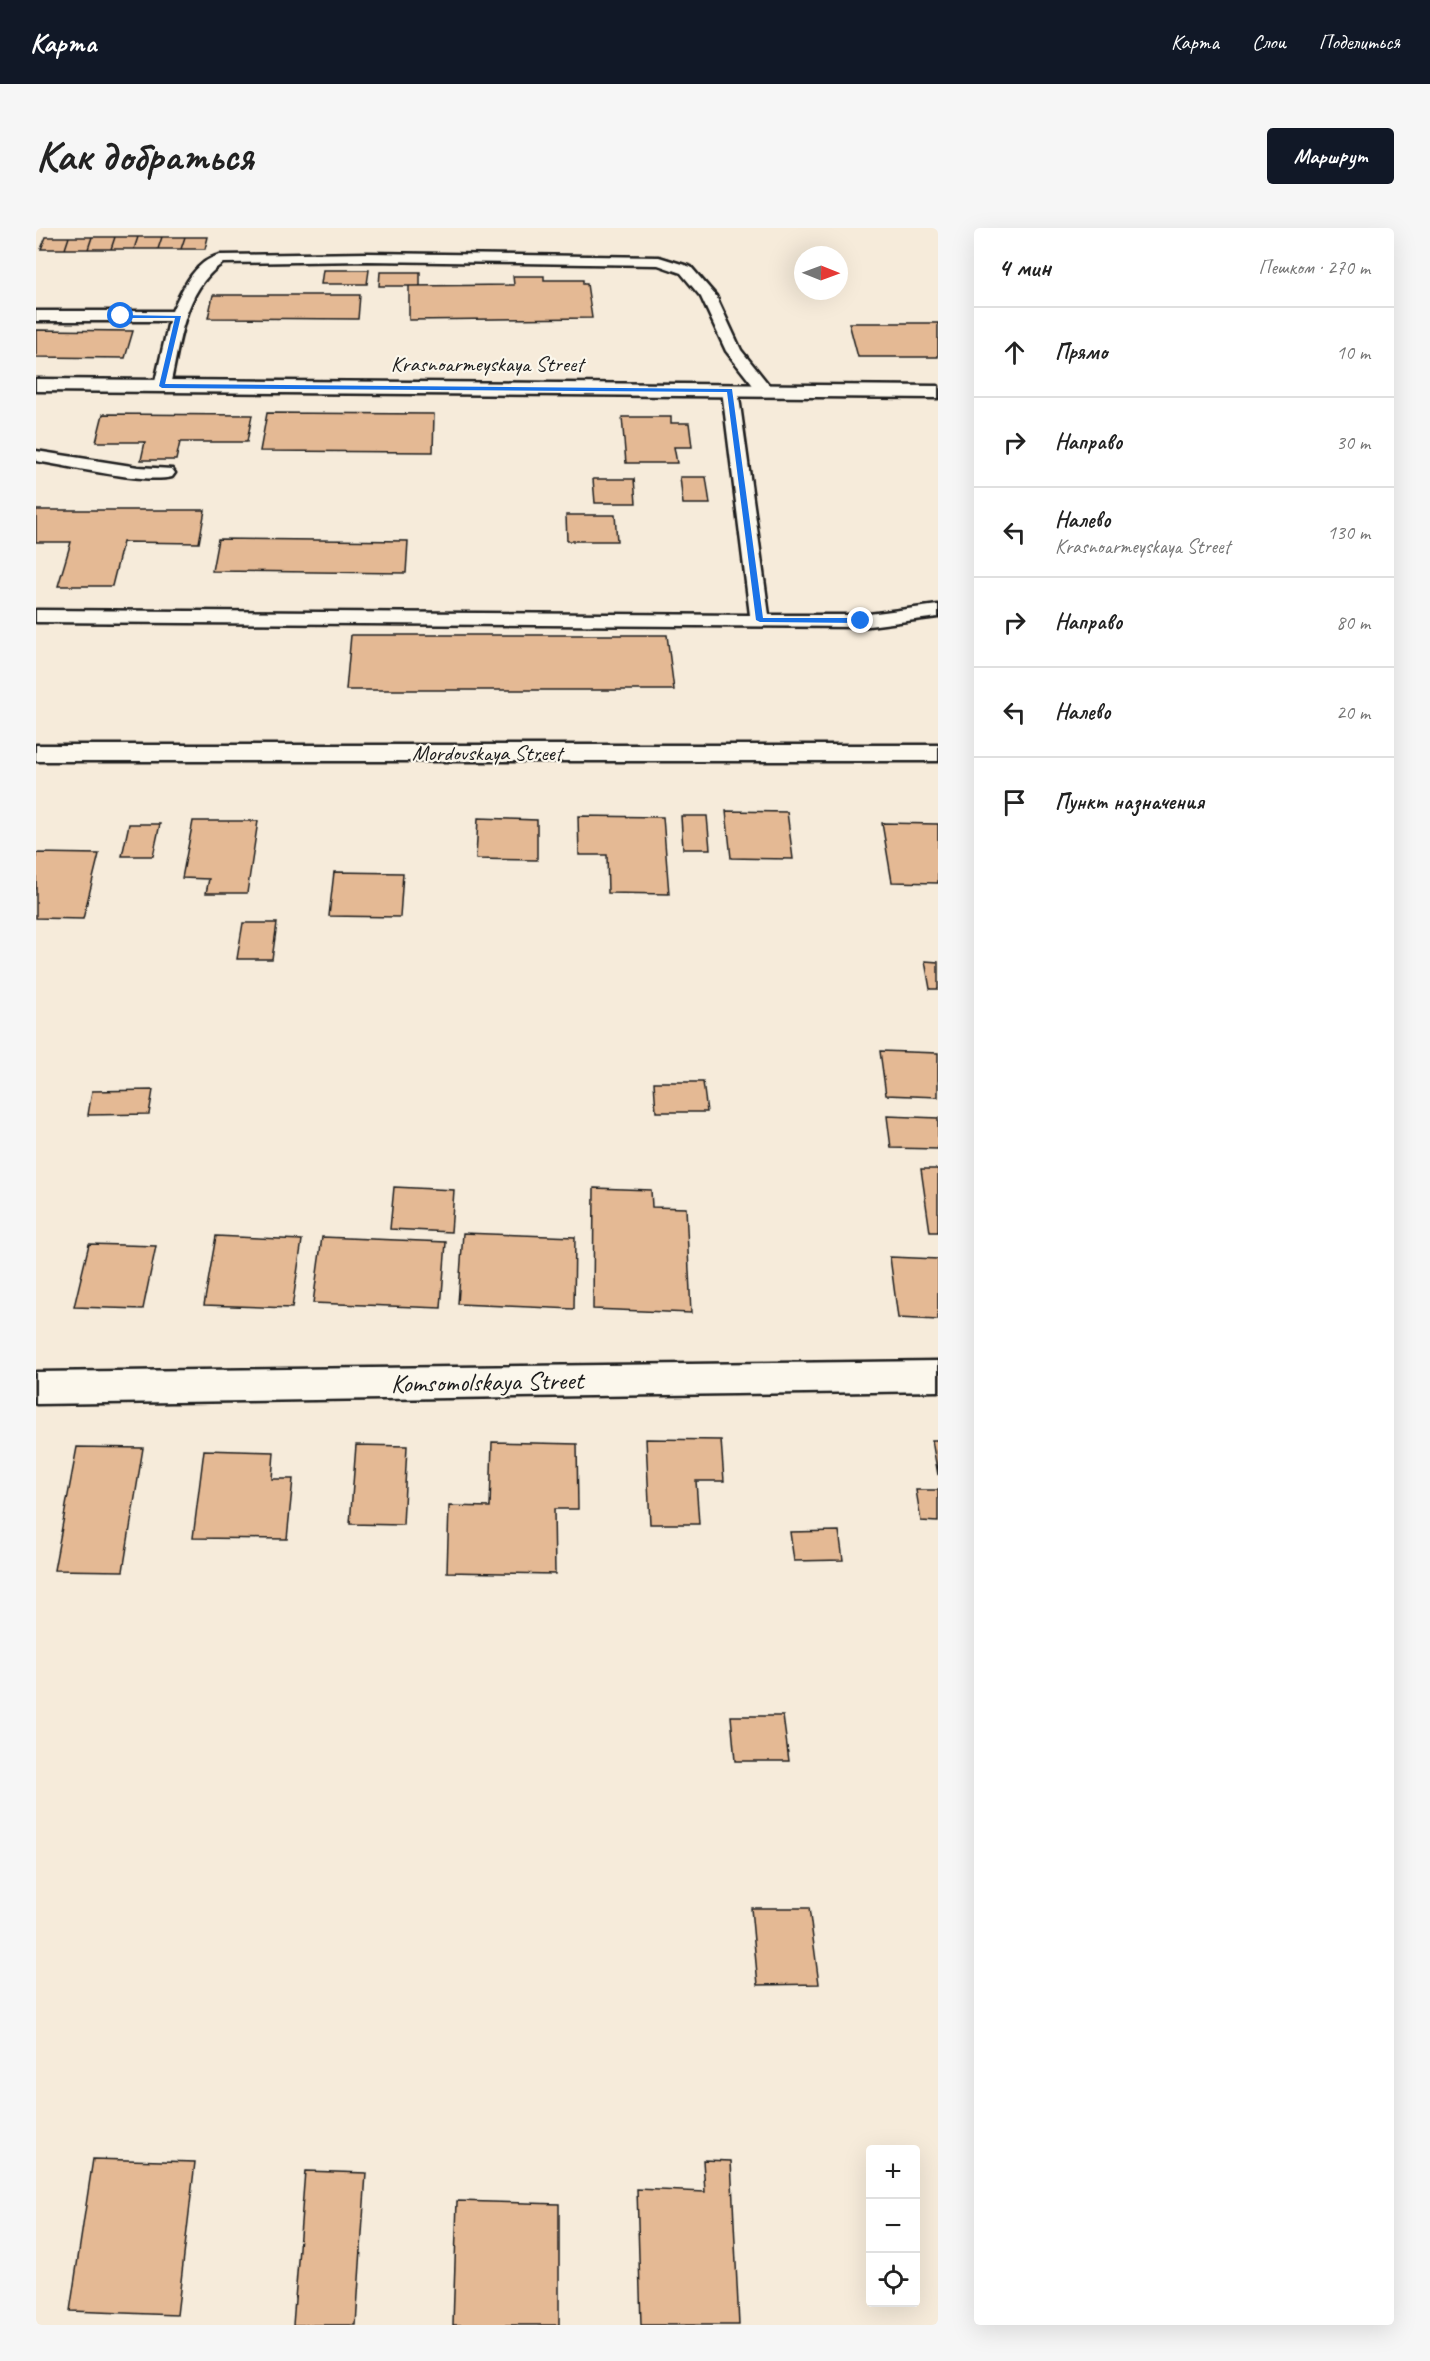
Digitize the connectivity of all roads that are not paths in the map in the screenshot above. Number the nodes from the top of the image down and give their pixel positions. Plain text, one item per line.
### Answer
1 (36, 316) edge
2 (178, 316) junction
3 (36, 385) edge
4 (162, 386) junction
5 (730, 390) junction
6 (765, 390) junction
7 (938, 392) edge
8 (36, 456) edge
9 (166, 473) dead end
10 (938, 611) edge
11 (36, 616) edge
12 (760, 620) junction
13 (36, 753) edge
14 (938, 753) edge
15 (938, 1376) edge
16 (36, 1388) edge

1 - 2 lane
2 - 4 lane
2 - 6 lane
3 - 4 street, Krasnoarmeyskaya Street
4 - 5 street, Krasnoarmeyskaya Street
5 - 6 street, Krasnoarmeyskaya Street
5 - 12 lane
6 - 7 street, Krasnoarmeyskaya Street
8 - 9 lane
10 - 12 lane
11 - 12 lane
13 - 14 street, Mordovskaya Street
15 - 16 street, Komsomolskaya Street

